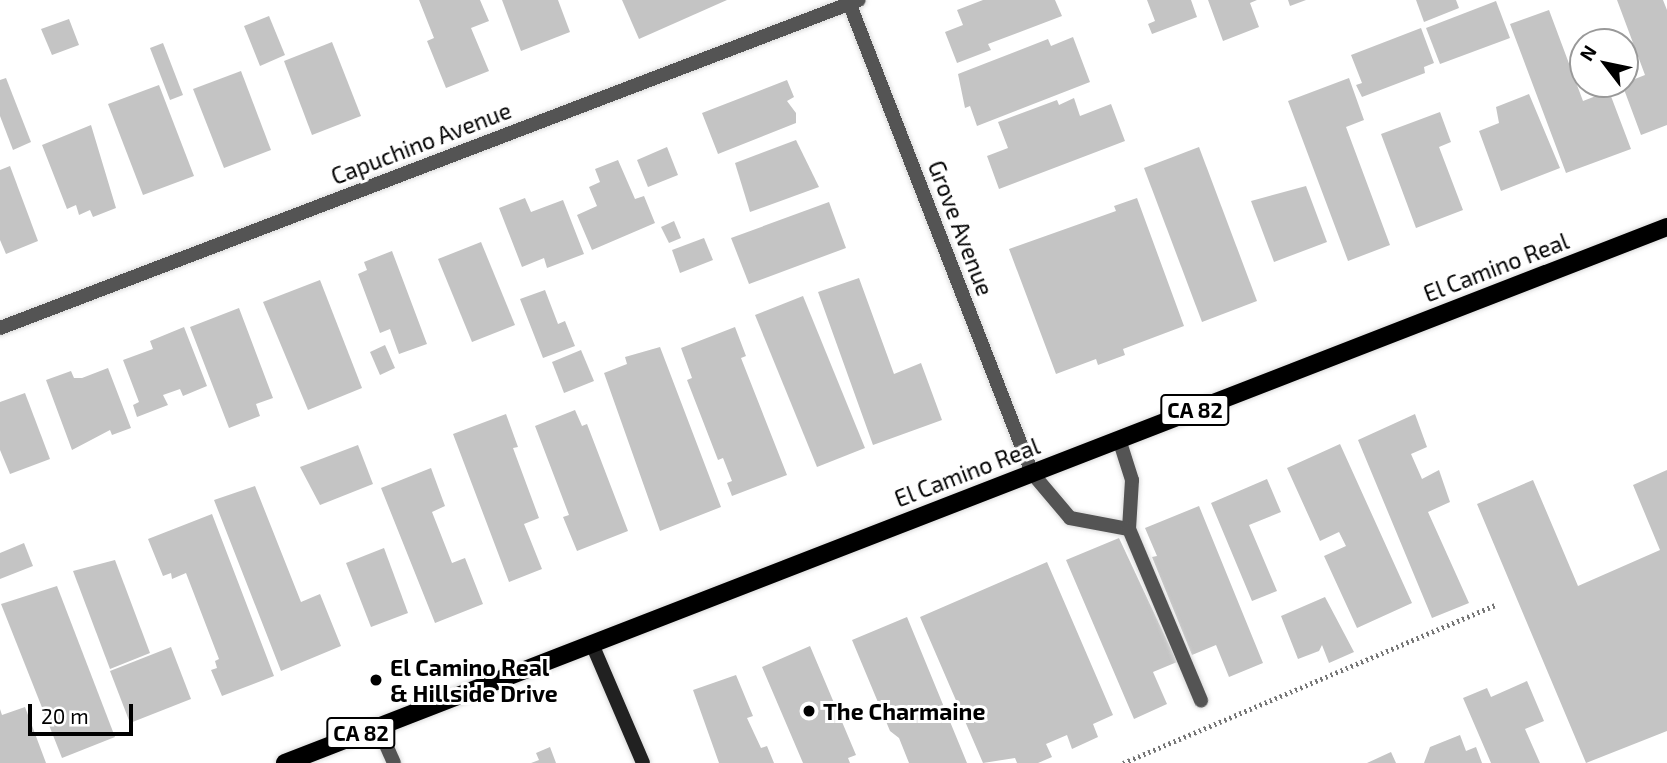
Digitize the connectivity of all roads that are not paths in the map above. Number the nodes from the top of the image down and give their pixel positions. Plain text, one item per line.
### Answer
1 (852, 1) edge
2 (1667, 227) edge
3 (0, 328) edge
4 (1119, 439) junction
5 (1032, 473) junction
6 (1129, 529) junction
7 (592, 644) junction
8 (1201, 700) dead end
9 (378, 726) junction
10 (285, 763) edge
11 (394, 763) edge
12 (642, 763) edge

1 - 3 street, Capuchino Avenue
1 - 5 street, Grove Avenue
2 - 4 main road, El Camino Real / CA 82
4 - 5 main road, El Camino Real / CA 82
4 - 6 street
5 - 6 street, Grove Avenue
5 - 7 main road, El Camino Real / CA 82
6 - 8 street
7 - 9 main road, El Camino Real / CA 82
7 - 12 main road
9 - 10 main road, El Camino Real / CA 82
9 - 11 street

